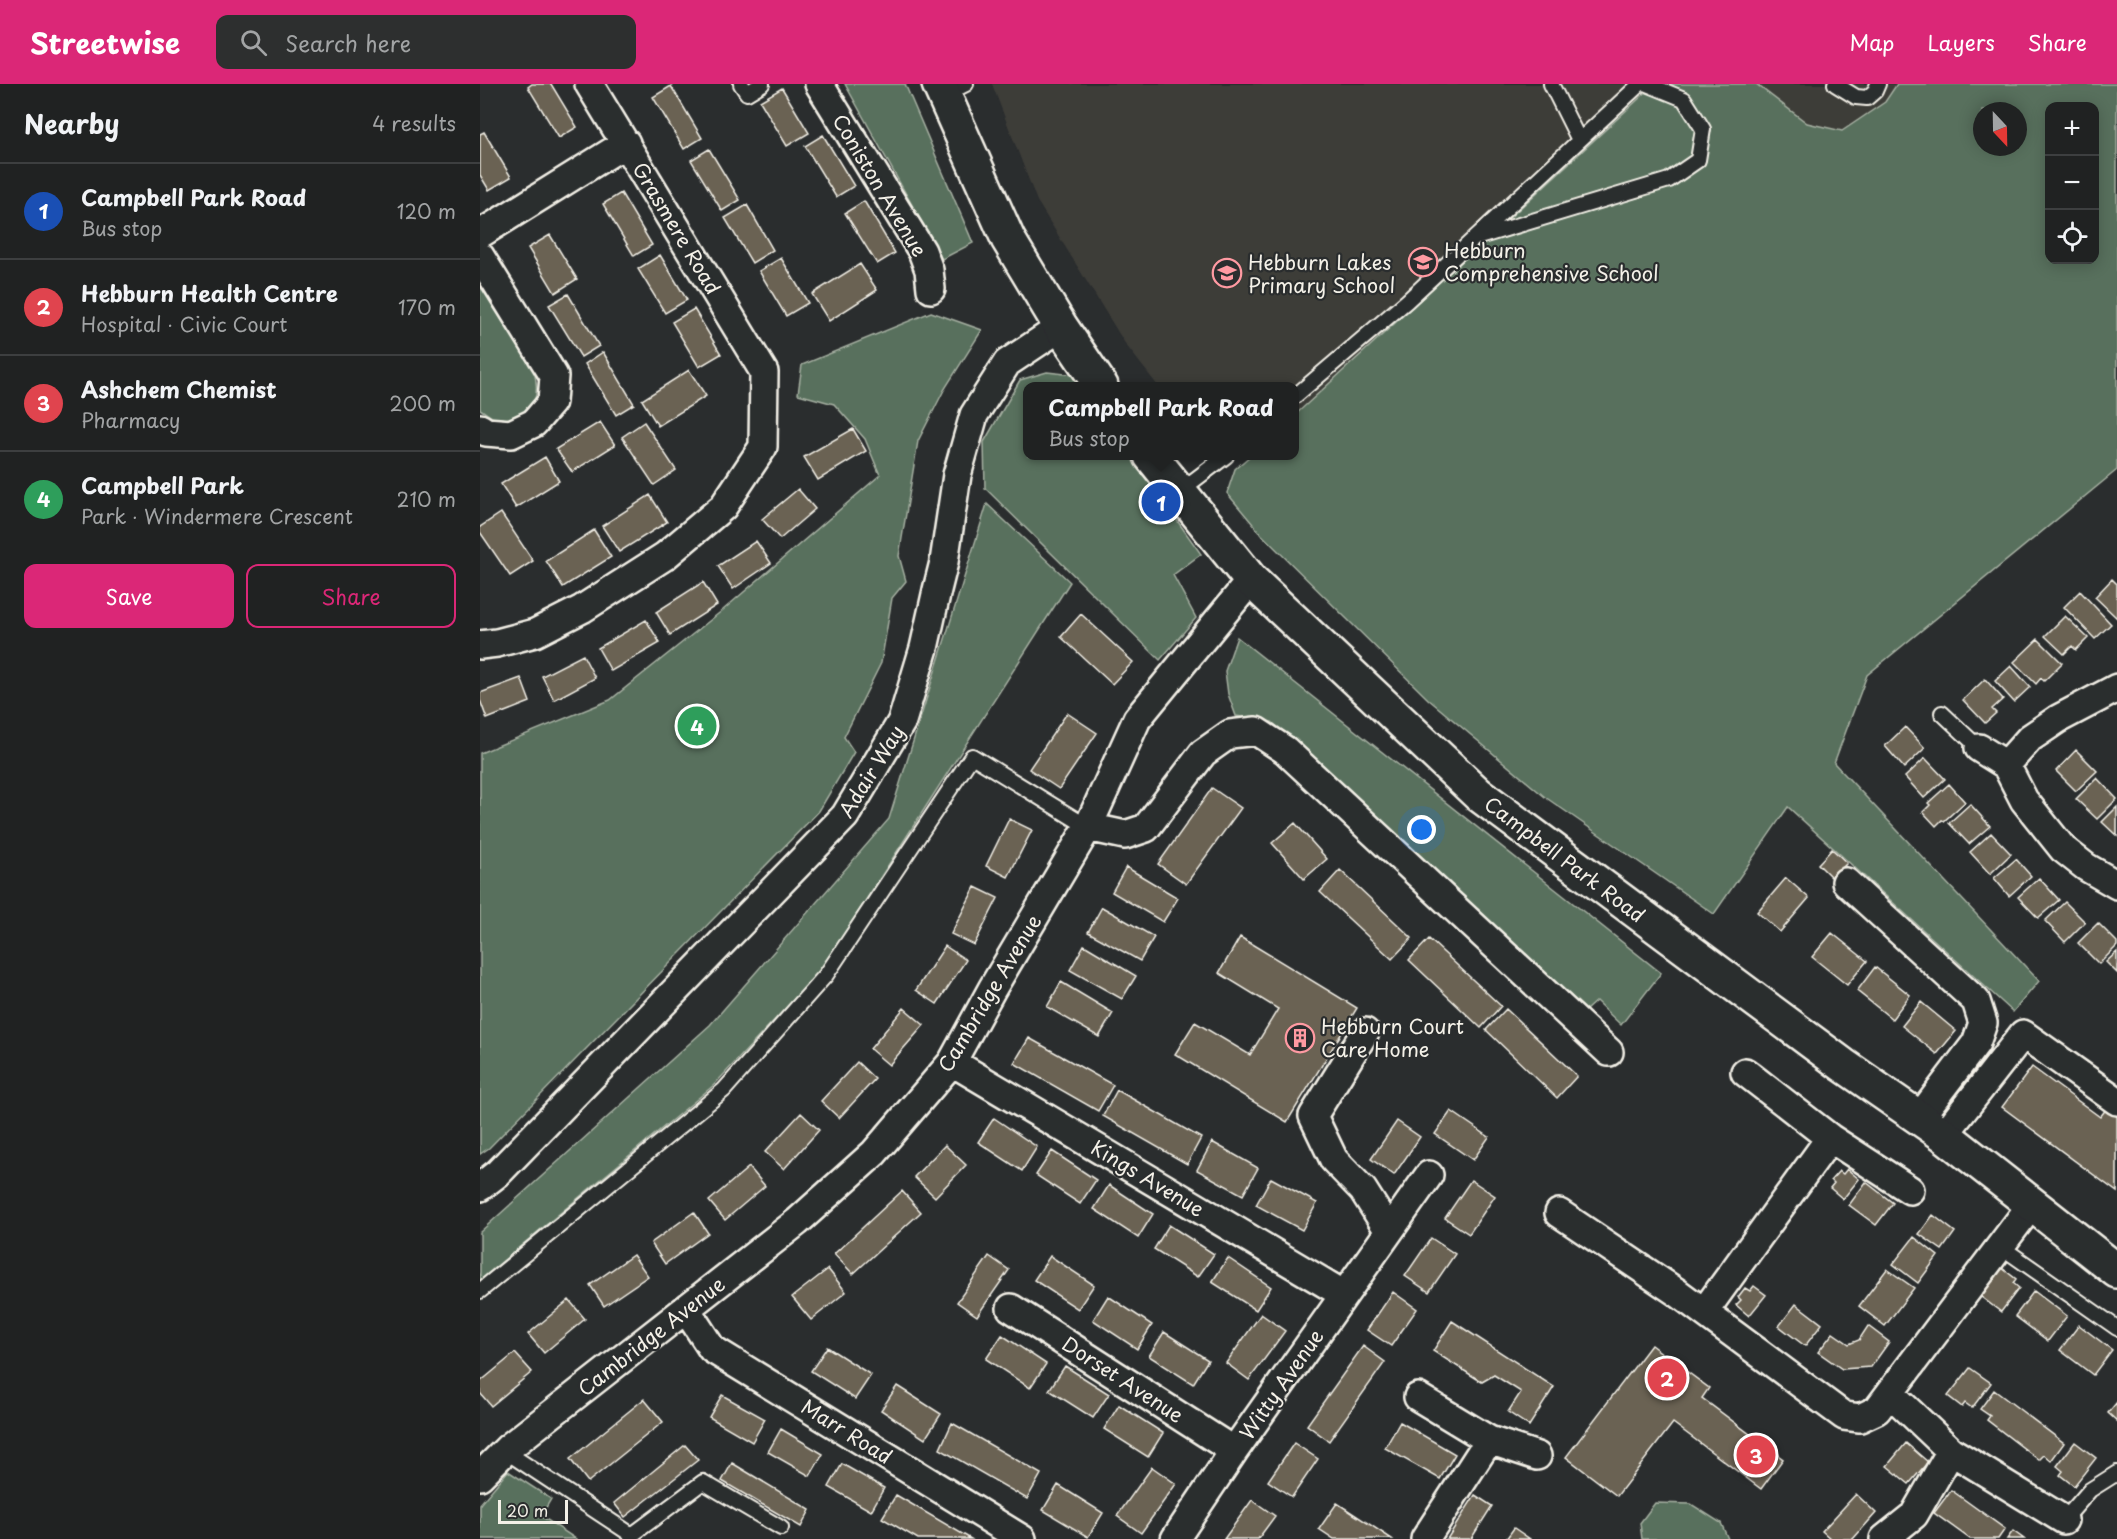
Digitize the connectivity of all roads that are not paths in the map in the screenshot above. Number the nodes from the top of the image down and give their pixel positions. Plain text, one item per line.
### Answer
1 (589, 84) edge
2 (741, 84) edge
3 (762, 84) edge
4 (819, 84) edge
5 (1551, 84) edge
6 (1640, 84) edge
7 (1647, 84) edge
8 (1835, 84) edge
9 (1878, 84) edge
10 (950, 88) edge
11 (1579, 140) junction
12 (626, 143) junction
13 (480, 234) edge
14 (1474, 238) junction
15 (480, 256) edge
16 (931, 289) dead end
17 (1061, 327) junction
18 (1098, 382) edge
19 (1299, 393) edge
20 (480, 428) edge
21 (1154, 460) edge
22 (1221, 460) edge
23 (1180, 491) junction
24 (1251, 580) junction
25 (480, 645) edge
26 (2117, 688) edge
27 (1942, 713) dead end
28 (1979, 748) joint
29 (2006, 765) junction
30 (1088, 827) junction
31 (1846, 882) dead end
32 (2117, 885) edge
33 (1365, 1032) dead end
34 (1609, 1052) dead end
35 (952, 1062) junction
36 (1745, 1072) dead end
37 (2117, 1101) edge
38 (1932, 1127) junction
39 (1830, 1138) junction
40 (1429, 1175) dead end
41 (480, 1186) edge
42 (1910, 1190) dead end
43 (2032, 1204) junction
44 (1559, 1214) dead end
45 (1389, 1231) junction
46 (2000, 1246) junction
47 (2117, 1261) edge
48 (2117, 1271) edge
49 (480, 1291) edge
50 (1344, 1294) junction
51 (1011, 1308) dead end
52 (686, 1309) junction
53 (1704, 1312) junction
54 (2117, 1328) edge
55 (1890, 1393) junction
56 (1418, 1397) dead end
57 (1489, 1440) junction
58 (505, 1451) junction
59 (1234, 1451) junction
60 (1951, 1451) junction
61 (1537, 1456) dead end
62 (2117, 1473) edge
63 (480, 1476) edge
64 (2064, 1520) joint
65 (781, 1527) dead end
66 (1022, 1539) edge
67 (1175, 1539) edge
68 (1425, 1539) edge
69 (1884, 1539) edge

1 - 12 street, Grasmere Road
2 - 3 lane
4 - 16 street, Coniston Avenue
5 - 11 lane
6 - 11 lane
7 - 14 lane
8 - 9 lane
10 - 17 street
11 - 14 lane
12 - 13 street
12 - 25 street, Grasmere Road
14 - 19 lane
15 - 20 street
17 - 18 street
17 - 41 street, Adair Way
21 - 23 street, Campbell Park Road
22 - 23 lane
23 - 24 street, Campbell Park Road
24 - 30 street, Cambridge Avenue
24 - 38 street, Campbell Park Road
26 - 29 street
27 - 28 lane
28 - 29 street
29 - 32 street
30 - 34 street
30 - 35 street, Cambridge Avenue
30 - 49 lane
31 - 38 street
33 - 45 street
35 - 50 street, Kings Avenue
35 - 52 street, Cambridge Avenue
36 - 39 street
37 - 38 street
38 - 43 street, Campbell Park Road
39 - 42 street
39 - 53 street
40 - 45 street, Witty Avenue
43 - 46 street
43 - 47 street, Campbell Park Road
43 - 48 street, Campbell Park Road
44 - 53 street
45 - 50 street, Witty Avenue
46 - 54 lane
46 - 55 street
50 - 59 street, Witty Avenue
51 - 59 street, Dorset Avenue
52 - 58 street, Cambridge Avenue
52 - 66 street, Marr Road
53 - 55 street
55 - 60 street
56 - 57 street
57 - 61 street
57 - 68 street
58 - 63 street, Cambridge Avenue
58 - 65 lane
59 - 67 street, Witty Avenue
60 - 64 street
60 - 69 street
62 - 64 lane

